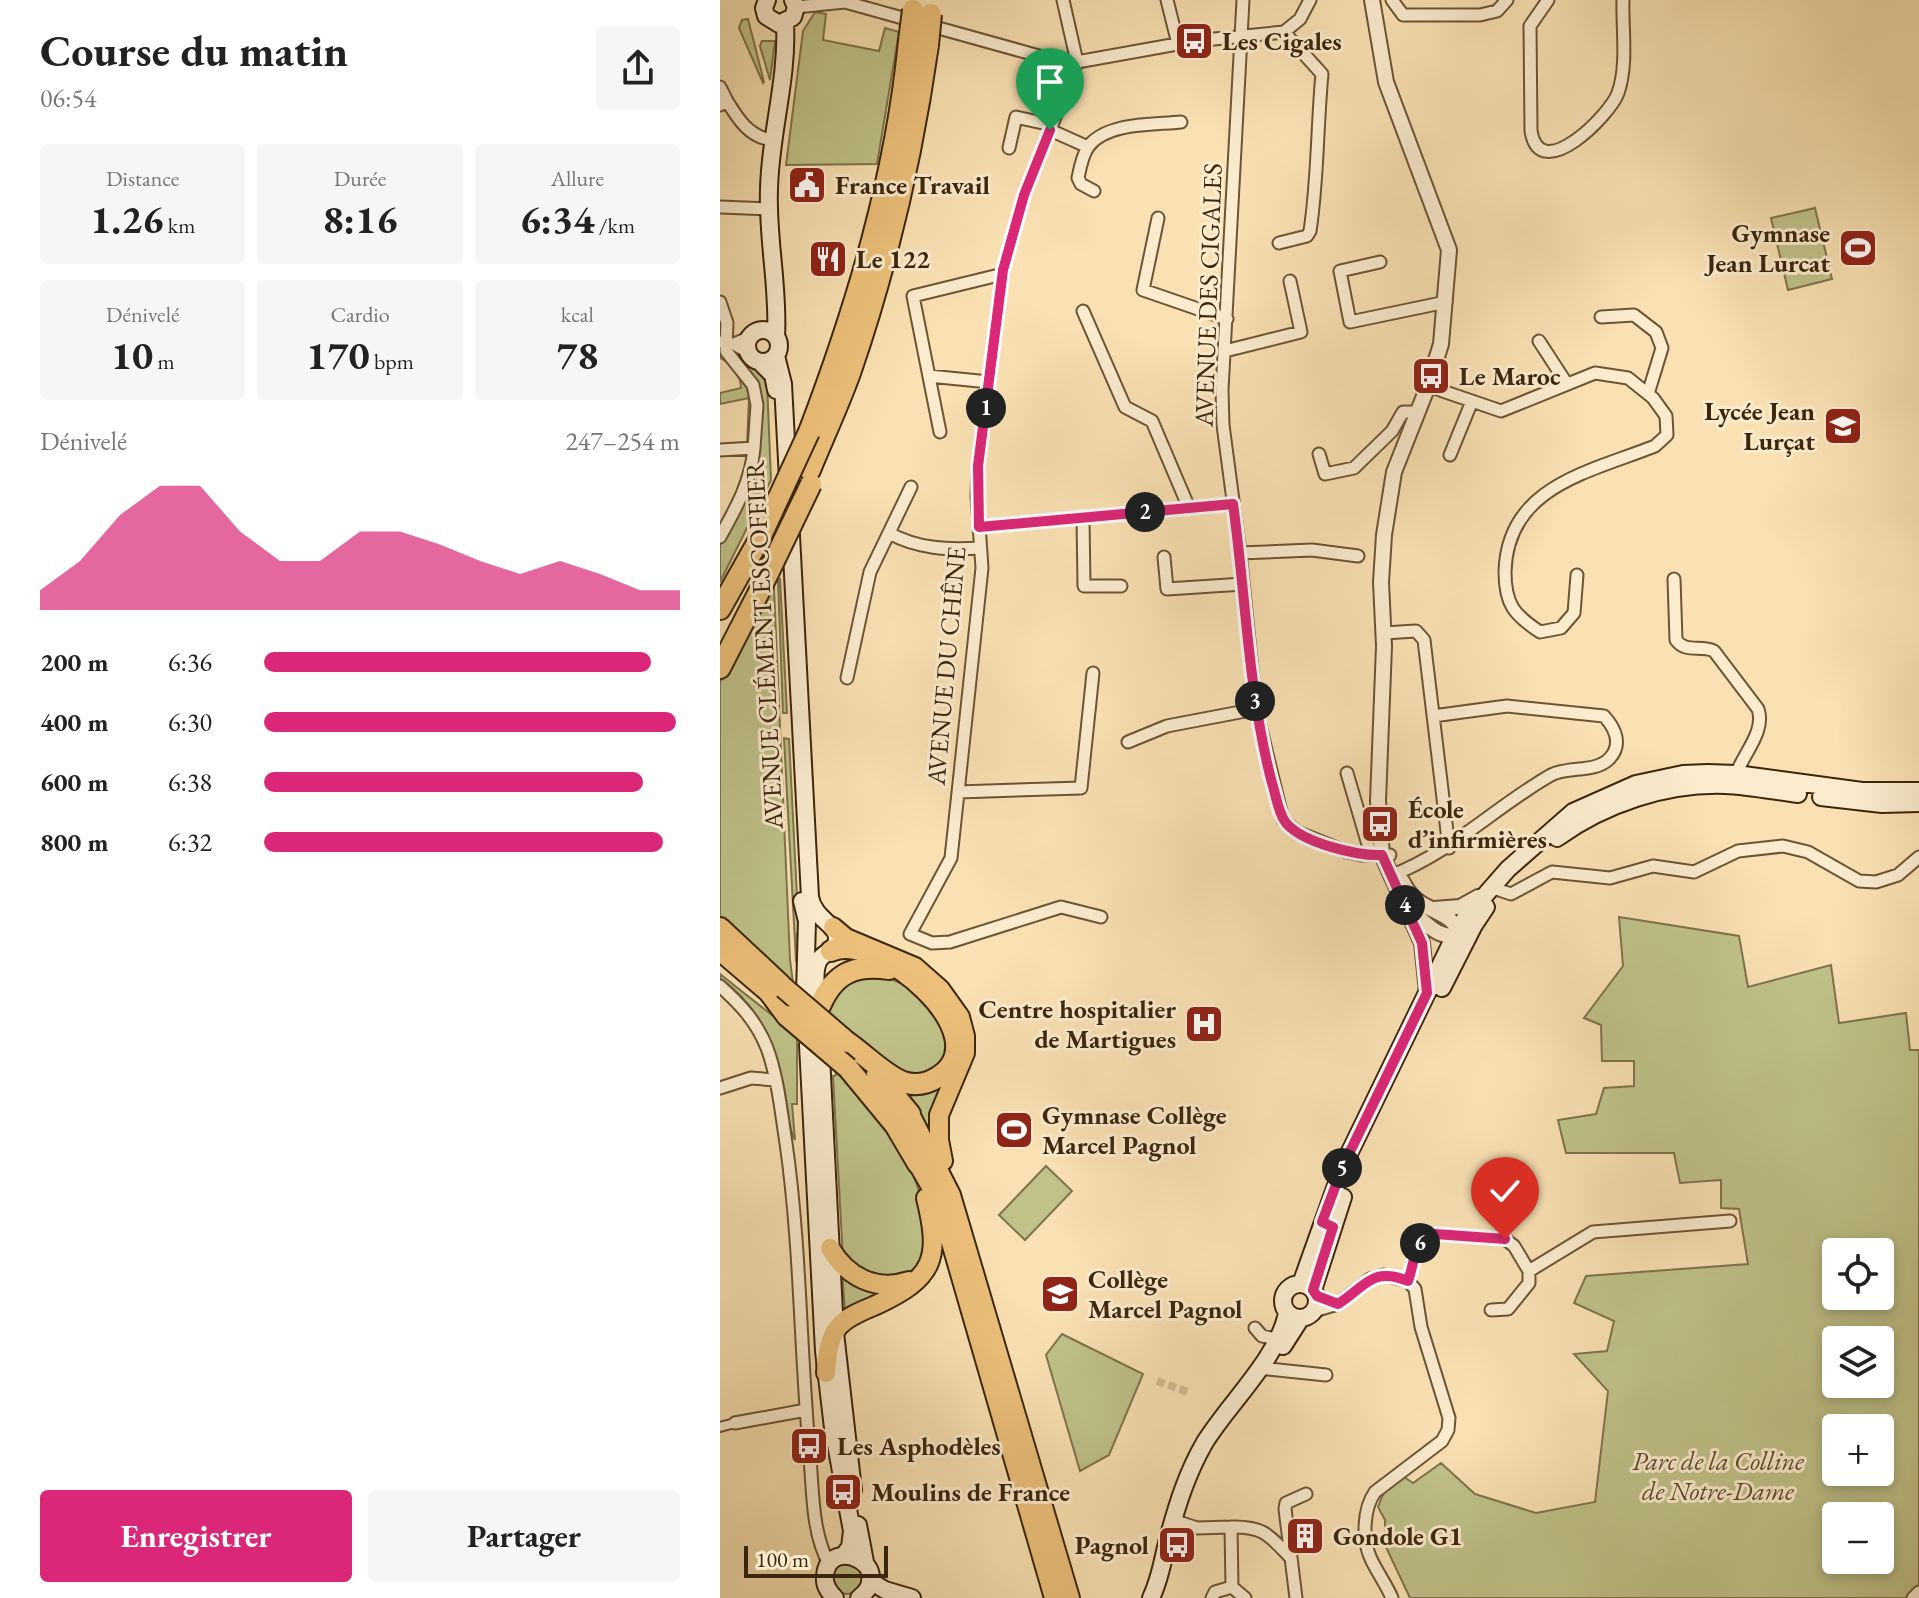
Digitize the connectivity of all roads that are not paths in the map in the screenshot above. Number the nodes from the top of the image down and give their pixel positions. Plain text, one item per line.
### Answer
1 (767, 0) edge
2 (882, 0) edge
3 (1063, 0) edge
4 (1167, 0) edge
5 (1243, 0) edge
6 (1310, 0) edge
7 (1372, 0) edge
8 (1392, 0) edge
9 (1507, 0) edge
10 (1548, 0) edge
11 (1623, 0) edge
12 (845, 1) edge
13 (795, 4) edge
14 (923, 6) edge
15 (885, 15) junction
16 (785, 24) junction
17 (1284, 32) junction
18 (1241, 34) junction
19 (919, 43) junction
20 (1178, 44) junction
21 (1077, 62) junction
22 (720, 87) edge
23 (724, 103) edge
24 (1181, 122) dead end
25 (1051, 128) junction
26 (772, 140) junction
27 (1088, 147) junction
28 (1009, 148) dead end
29 (1094, 191) dead end
30 (720, 207) edge
31 (769, 209) junction
32 (1158, 218) dead end
33 (1279, 243) dead end
34 (1380, 262) dead end
35 (1003, 274) junction
36 (1290, 281) dead end
37 (720, 302) edge
38 (1446, 302) junction
39 (1083, 311) dead end
40 (1601, 317) dead end
41 (1227, 319) junction
42 (1539, 341) dead end
43 (750, 345) edge
44 (1225, 351) junction
45 (929, 376) junction
46 (989, 382) junction
47 (1567, 384) junction
48 (1428, 386) junction
49 (1648, 394) junction
50 (1472, 401) junction
51 (1418, 412) junction
52 (940, 432) dead end
53 (754, 448) junction
54 (720, 450) edge
55 (1319, 454) dead end
56 (1450, 455) dead end
57 (911, 487) dead end
58 (1233, 504) junction
59 (1189, 508) junction
60 (1083, 518) junction
61 (979, 527) junction
62 (889, 533) junction
63 (720, 537) edge
64 (980, 548) junction
65 (1240, 553) junction
66 (1358, 556) dead end
67 (1164, 557) dead end
68 (1577, 575) dead end
69 (762, 576) junction
70 (1674, 579) dead end
71 (1243, 584) junction
72 (1121, 586) dead end
73 (720, 609) edge
74 (1384, 633) junction
75 (720, 641) edge
76 (720, 668) edge
77 (1093, 673) dead end
78 (847, 678) dead end
79 (1256, 709) junction
80 (1433, 716) junction
81 (1128, 742) dead end
82 (1347, 773) dead end
83 (1735, 780) junction
84 (1919, 791) edge
85 (958, 792) junction
86 (1919, 803) edge
87 (1573, 812) junction
88 (1449, 848) junction
89 (1381, 855) junction
90 (1919, 857) edge
91 (1394, 875) junction
92 (1499, 890) junction
93 (1405, 904) junction
94 (1431, 908) junction
95 (1101, 917) dead end
96 (828, 925) junction
97 (720, 928) edge
98 (1461, 934) junction
99 (720, 937) edge
100 (806, 939) junction
101 (720, 950) edge
102 (828, 952) junction
103 (720, 964) edge
104 (905, 973) junction
105 (777, 982) junction
106 (720, 986) edge
107 (1434, 991) junction
108 (814, 1001) junction
109 (787, 1016) junction
110 (847, 1042) junction
111 (775, 1080) junction
112 (720, 1088) edge
113 (910, 1114) joint
114 (918, 1164) junction
115 (951, 1195) junction
116 (1730, 1221) dead end
117 (830, 1248) junction
118 (1529, 1271) junction
119 (919, 1278) junction
120 (1408, 1281) junction
121 (1306, 1302) junction
122 (1491, 1310) dead end
123 (1255, 1328) dead end
124 (835, 1333) junction
125 (1277, 1339) junction
126 (1264, 1368) junction
127 (826, 1373) junction
128 (1326, 1375) dead end
129 (806, 1410) junction
130 (735, 1423) joint
131 (720, 1427) edge
132 (1306, 1494) dead end
133 (1178, 1523) junction
134 (1231, 1527) junction
135 (1290, 1558) junction
136 (836, 1560) junction
137 (865, 1562) junction
138 (870, 1581) junction
139 (1232, 1587) junction
140 (1062, 1590) edge
141 (1919, 1592) edge
142 (835, 1598) edge
143 (865, 1598) edge
144 (912, 1598) edge
145 (1150, 1598) edge
146 (1212, 1598) edge
147 (1245, 1598) edge
148 (1296, 1598) edge
149 (1392, 1598) edge
150 (1913, 1598) edge

1 - 16 main road
2 - 15 street
3 - 21 street
4 - 20 street
5 - 18 street, AVENUE DES CIGALES
6 - 17 street
7 - 38 street
8 - 9 street
10 - 11 street
12 - 13 street
12 - 15 street
13 - 16 main road, AVENUE CLÉMENT ESCOFFIER
14 - 19 highway, bridge
15 - 21 street
16 - 26 main road, AVENUE CLÉMENT ESCOFFIER
17 - 18 street
17 - 33 street
18 - 20 street
18 - 41 street, AVENUE DES CIGALES
19 - 69 highway
19 - 73 highway, bridge
20 - 21 street
21 - 25 street, AVENUE DU CHÊNE
22 - 23 street
23 - 26 street
24 - 27 street
25 - 27 street
25 - 28 street
25 - 35 street, AVENUE DU CHÊNE
26 - 31 main road, AVENUE CLÉMENT ESCOFFIER
27 - 29 street
30 - 31 street
31 - 43 main road, AVENUE CLÉMENT ESCOFFIER
32 - 41 street
34 - 38 street
35 - 45 street
35 - 46 street, AVENUE DU CHÊNE
36 - 44 street
37 - 43 street
38 - 48 street
39 - 59 street
40 - 49 street
41 - 44 street, AVENUE DES CIGALES
42 - 47 street
43 - 53 street
43 - 96 main road, AVENUE CLÉMENT ESCOFFIER
43 - 100 main road, AVENUE CLÉMENT ESCOFFIER
44 - 58 street, AVENUE DES CIGALES
45 - 46 street
45 - 52 street
46 - 61 street, AVENUE DU CHÊNE
47 - 49 street
47 - 50 street
48 - 50 street
48 - 51 street
49 - 68 street
50 - 56 street
51 - 55 street
51 - 74 street
53 - 54 street
53 - 63 street
57 - 62 street
58 - 59 street
58 - 65 street, AVENUE DES CIGALES
59 - 60 street
60 - 61 street
60 - 72 street
61 - 64 street, AVENUE DU CHÊNE
62 - 64 street
62 - 78 street
64 - 85 street, AVENUE DU CHÊNE
65 - 66 street
65 - 71 street, AVENUE DES CIGALES
67 - 71 street
69 - 75 highway
69 - 76 highway
70 - 83 street
71 - 79 street, AVENUE DES CIGALES
74 - 80 street
74 - 89 street
77 - 85 street
79 - 81 street
79 - 89 street, AVENUE DES CIGALES
80 - 88 street
80 - 88 street
82 - 89 street
83 - 84 main road
83 - 86 main road
83 - 87 main road
83 - 92 main road
85 - 95 street, AVENUE DU CHÊNE
87 - 94 street
87 - 98 main road
88 - 91 street
89 - 91 street
90 - 92 street
91 - 93 street
91 - 94 street
92 - 98 main road
93 - 98 street
93 - 107 street
94 - 98 street
96 - 100 main road
96 - 102 main road
96 - 115 main road
97 - 105 highway
98 - 107 main road
99 - 105 highway
100 - 102 main road
100 - 108 main road, AVENUE CLÉMENT ESCOFFIER
101 - 109 highway
102 - 104 highway
102 - 108 main road
103 - 109 highway
104 - 108 highway
104 - 110 highway
105 - 110 highway, bridge
106 - 111 street
107 - 121 main road
109 - 114 highway, bridge
110 - 113 highway
111 - 112 street
111 - 129 street
113 - 115 main road
114 - 119 main road
114 - 140 main road
115 - 140 main road
116 - 118 street
117 - 119 main road
117 - 124 main road
117 - 127 main road
118 - 120 street
118 - 122 street
119 - 124 main road
120 - 121 street
120 - 149 street
121 - 125 main road
121 - 126 main road
123 - 125 street
124 - 127 main road
124 - 137 main road
125 - 126 main road
126 - 128 street
126 - 133 main road
127 - 136 main road
129 - 130 street
129 - 136 street
130 - 131 street
132 - 135 street
133 - 134 street
133 - 145 main road
133 - 145 main road
134 - 135 street
134 - 139 street
135 - 148 street
136 - 137 main road
136 - 142 main road
137 - 138 main road
138 - 143 main road
138 - 144 main road
139 - 146 street
139 - 147 street
141 - 150 street

